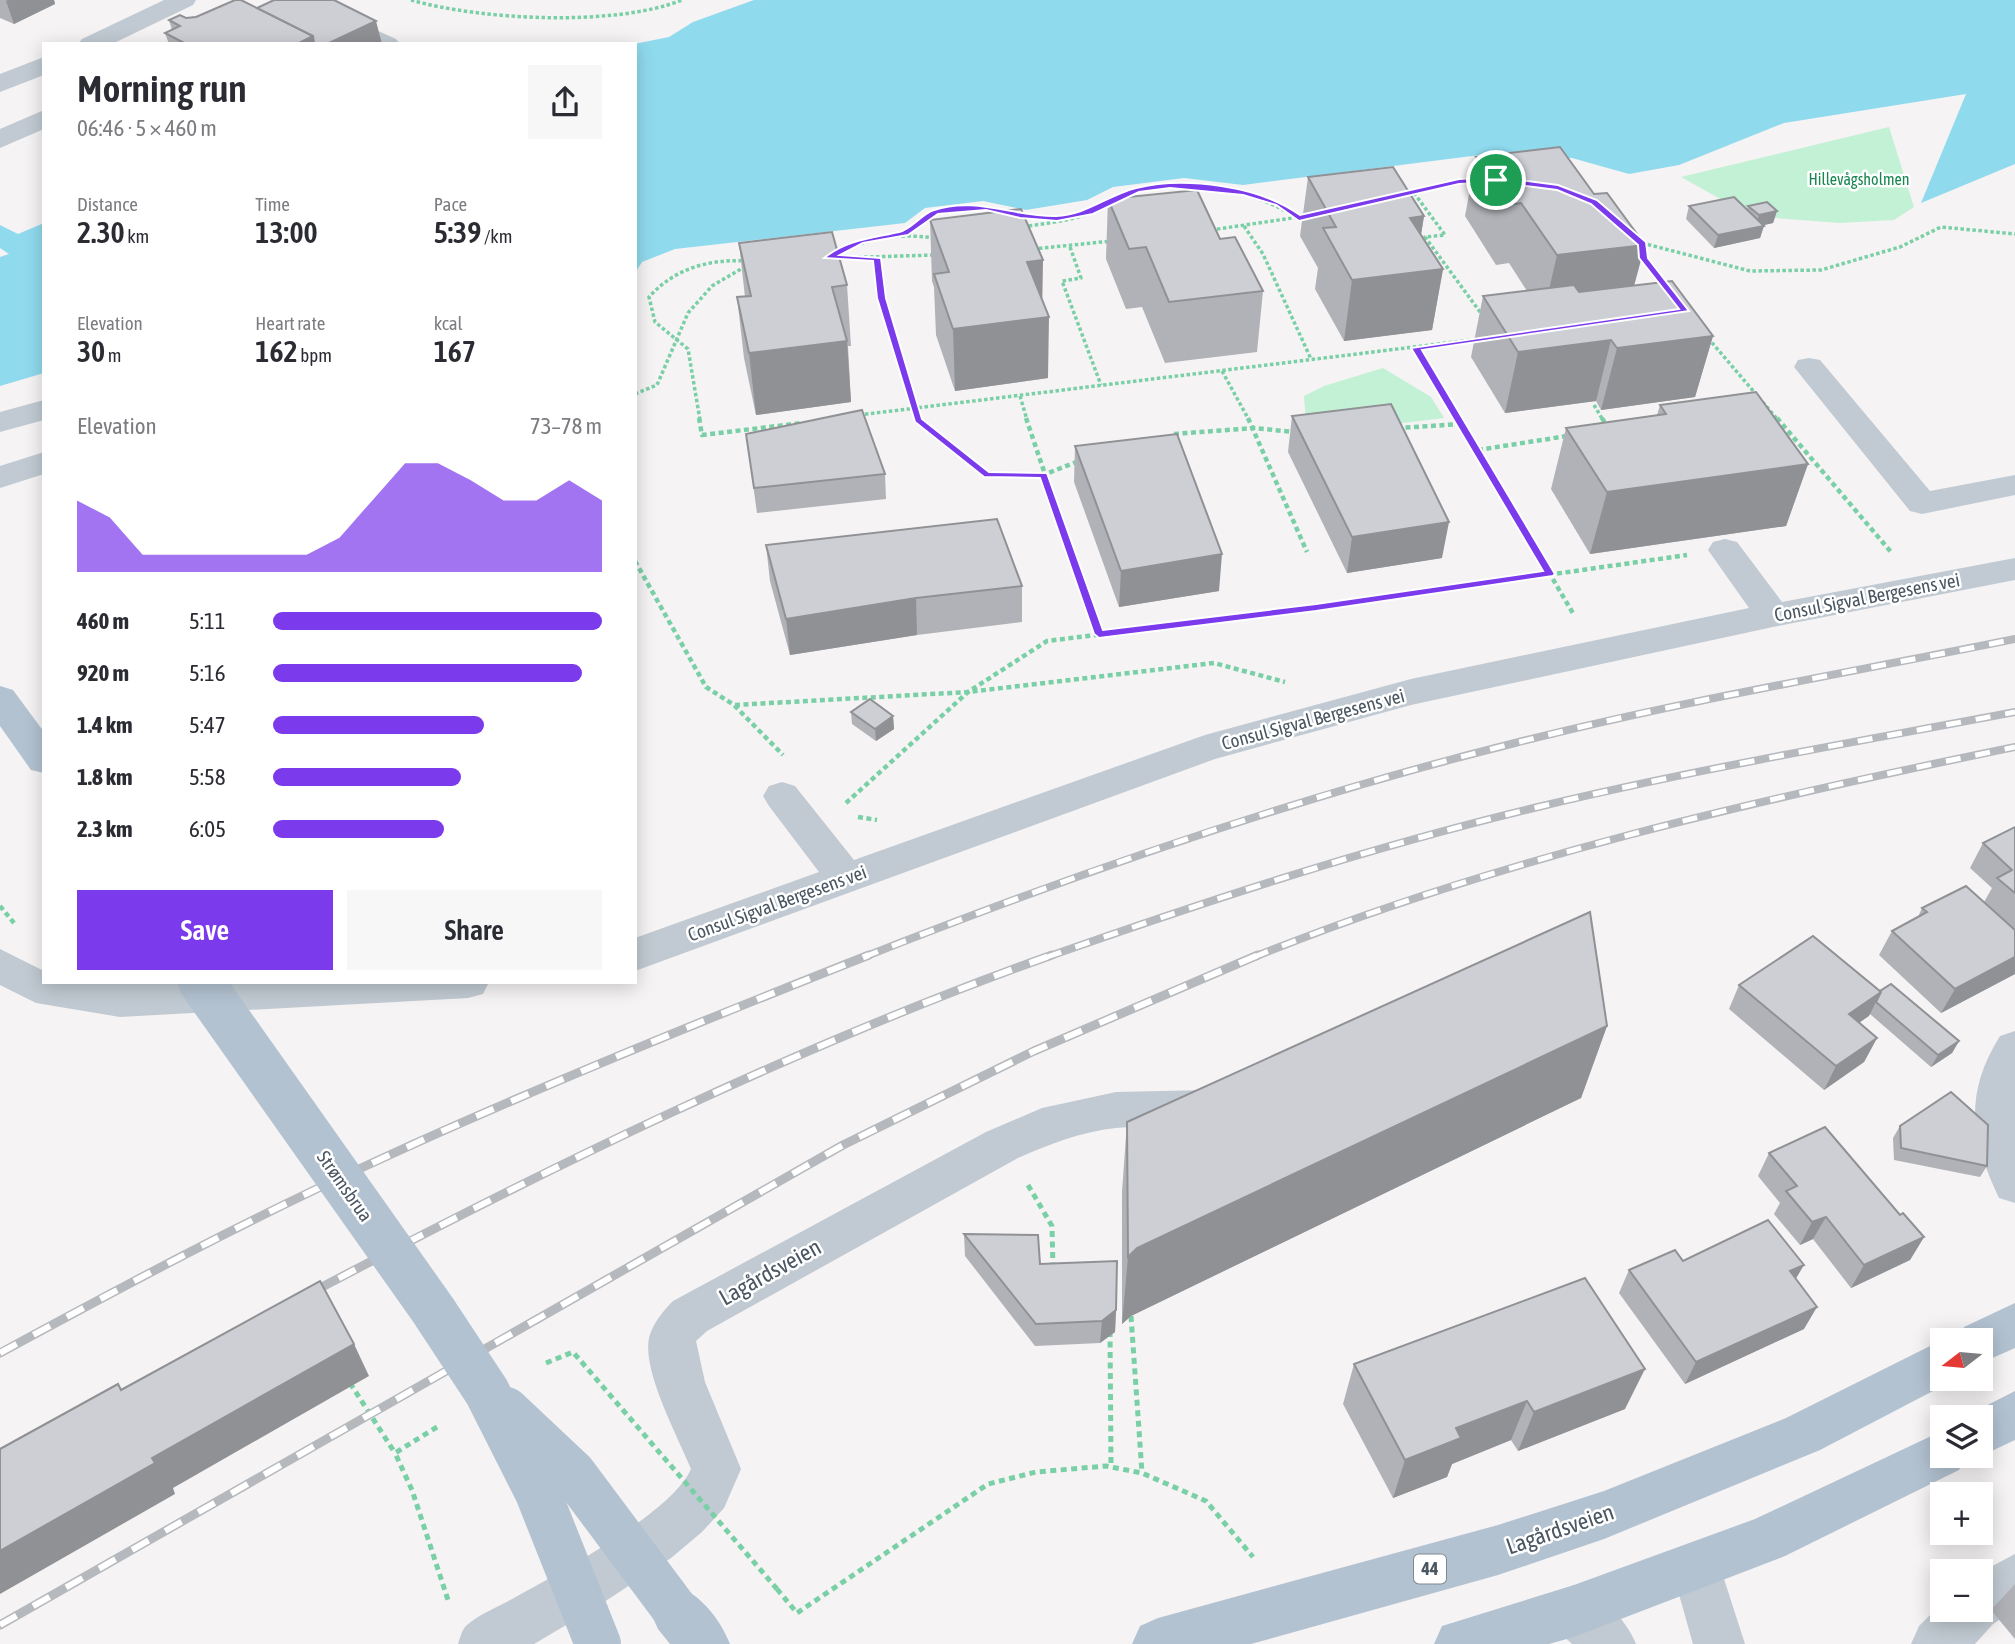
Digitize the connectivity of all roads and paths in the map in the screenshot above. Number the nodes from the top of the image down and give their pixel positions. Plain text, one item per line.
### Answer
1 (184, 0) edge
2 (411, 0) edge
3 (682, 0) edge
4 (279, 2) edge
5 (95, 42) edge
6 (382, 42) edge
7 (42, 66) edge
8 (0, 84) edge
9 (42, 119) edge
10 (0, 140) edge
11 (1484, 180) dead end
12 (1414, 193) junction
13 (1401, 196) edge
14 (1312, 215) edge
15 (1057, 218) junction
16 (1299, 218) junction
17 (1244, 226) junction
18 (1015, 229) edge
19 (1204, 230) edge
20 (905, 234) junction
21 (2015, 234) edge
22 (945, 236) edge
23 (1633, 236) edge
24 (1123, 240) edge
25 (1643, 244) junction
26 (1070, 246) junction
27 (1028, 249) edge
28 (946, 254) edge
29 (877, 258) junction
30 (1668, 290) edge
31 (1490, 326) edge
32 (1700, 328) edge
33 (677, 338) junction
34 (1485, 339) dead end
35 (1416, 348) junction
36 (1311, 359) junction
37 (1809, 367) dead end
38 (1222, 371) junction
39 (1101, 385) junction
40 (637, 393) edge
41 (1020, 395) junction
42 (1594, 405) edge
43 (915, 408) junction
44 (42, 411) edge
45 (849, 417) edge
46 (0, 422) edge
47 (809, 422) edge
48 (1462, 424) junction
49 (1254, 428) junction
50 (1389, 429) edge
51 (1596, 431) edge
52 (1307, 433) edge
53 (1167, 435) edge
54 (1570, 436) edge
55 (1478, 450) junction
56 (1080, 461) edge
57 (42, 463) edge
58 (1044, 475) junction
59 (0, 478) edge
60 (2015, 485) edge
61 (1725, 550) joint
62 (1307, 552) dead end
63 (1891, 553) dead end
64 (637, 566) edge
65 (2015, 569) edge
66 (1549, 574) junction
67 (1773, 615) junction
68 (1579, 625) dead end
69 (1099, 634) junction
70 (1293, 685) dead end
71 (968, 692) junction
72 (0, 698) edge
73 (42, 757) edge
74 (782, 796) dead end
75 (838, 811) dead end
76 (846, 878) junction
77 (637, 954) edge
78 (0, 965) edge
79 (202, 984) edge
80 (429, 984) edge
81 (2015, 1048) edge
82 (1243, 1105) edge
83 (2015, 1184) edge
84 (1052, 1226) dead end
85 (1053, 1281) edge
86 (1131, 1316) edge
87 (2015, 1324) edge
88 (1097, 1328) edge
89 (1993, 1336) edge
90 (546, 1363) dead end
91 (1930, 1368) edge
92 (347, 1378) edge
93 (486, 1392) junction
94 (2015, 1414) edge
95 (1993, 1426) edge
96 (437, 1427) dead end
97 (395, 1453) junction
98 (1930, 1460) edge
99 (1111, 1466) junction
100 (1142, 1473) junction
101 (1253, 1557) dead end
102 (1696, 1566) junction
103 (2015, 1579) edge
104 (1993, 1595) edge
105 (450, 1608) dead end
106 (1960, 1622) edge
107 (690, 1628) edge
108 (1592, 1628) edge
109 (484, 1644) edge
110 (598, 1644) edge
111 (1158, 1644) edge
112 (1460, 1644) edge
113 (1719, 1644) edge
114 (1937, 1644) edge

1 - 5 street
2 - 3 path
4 - 6 street
7 - 8 street
9 - 10 street
11 - 12 path
12 - 13 path
12 - 31 path
14 - 16 path
15 - 16 path
15 - 18 path
15 - 20 path
16 - 17 path
17 - 19 path
17 - 36 path
20 - 22 path
20 - 29 path
21 - 25 path
23 - 25 path
24 - 26 path
25 - 30 path
26 - 27 path
26 - 39 path
28 - 29 path
29 - 43 path
32 - 63 path
33 - 33 path
33 - 40 path
33 - 47 path
34 - 35 path
35 - 36 path
35 - 48 path
36 - 38 path
37 - 60 street
38 - 39 path
38 - 49 path
39 - 41 path
41 - 43 path
41 - 58 path
42 - 51 path
43 - 45 path
43 - 58 path
44 - 46 street
48 - 50 path
48 - 55 path
49 - 52 path
49 - 53 path
49 - 62 path
54 - 55 path
55 - 66 path
56 - 58 path
57 - 59 street
58 - 69 path
61 - 66 path
61 - 67 street
64 - 71 path
65 - 67 street, Consul Sigval Bergesens vei
66 - 68 path
66 - 69 path
67 - 76 street, Consul Sigval Bergesens vei
69 - 71 path
70 - 71 path
71 - 75 path
72 - 73 main road
74 - 76 street
76 - 77 street, Consul Sigval Bergesens vei
78 - 80 street
79 - 93 main road, Strømsbrua, bridge
81 - 83 street
82 - 109 street, Lagårdsveien
84 - 85 path
86 - 100 path
87 - 89 main road
88 - 99 path
90 - 99 path, bridge
91 - 111 main road, Lagårdsveien / 44
92 - 97 path
93 - 107 main road, Strømsbrua, bridge
93 - 110 main road, Strømsbrua, bridge
94 - 95 main road
96 - 97 path
97 - 105 path
98 - 102 main road
99 - 100 path
100 - 101 path
102 - 108 main road
102 - 113 street
103 - 104 street
106 - 114 street
108 - 112 main road

